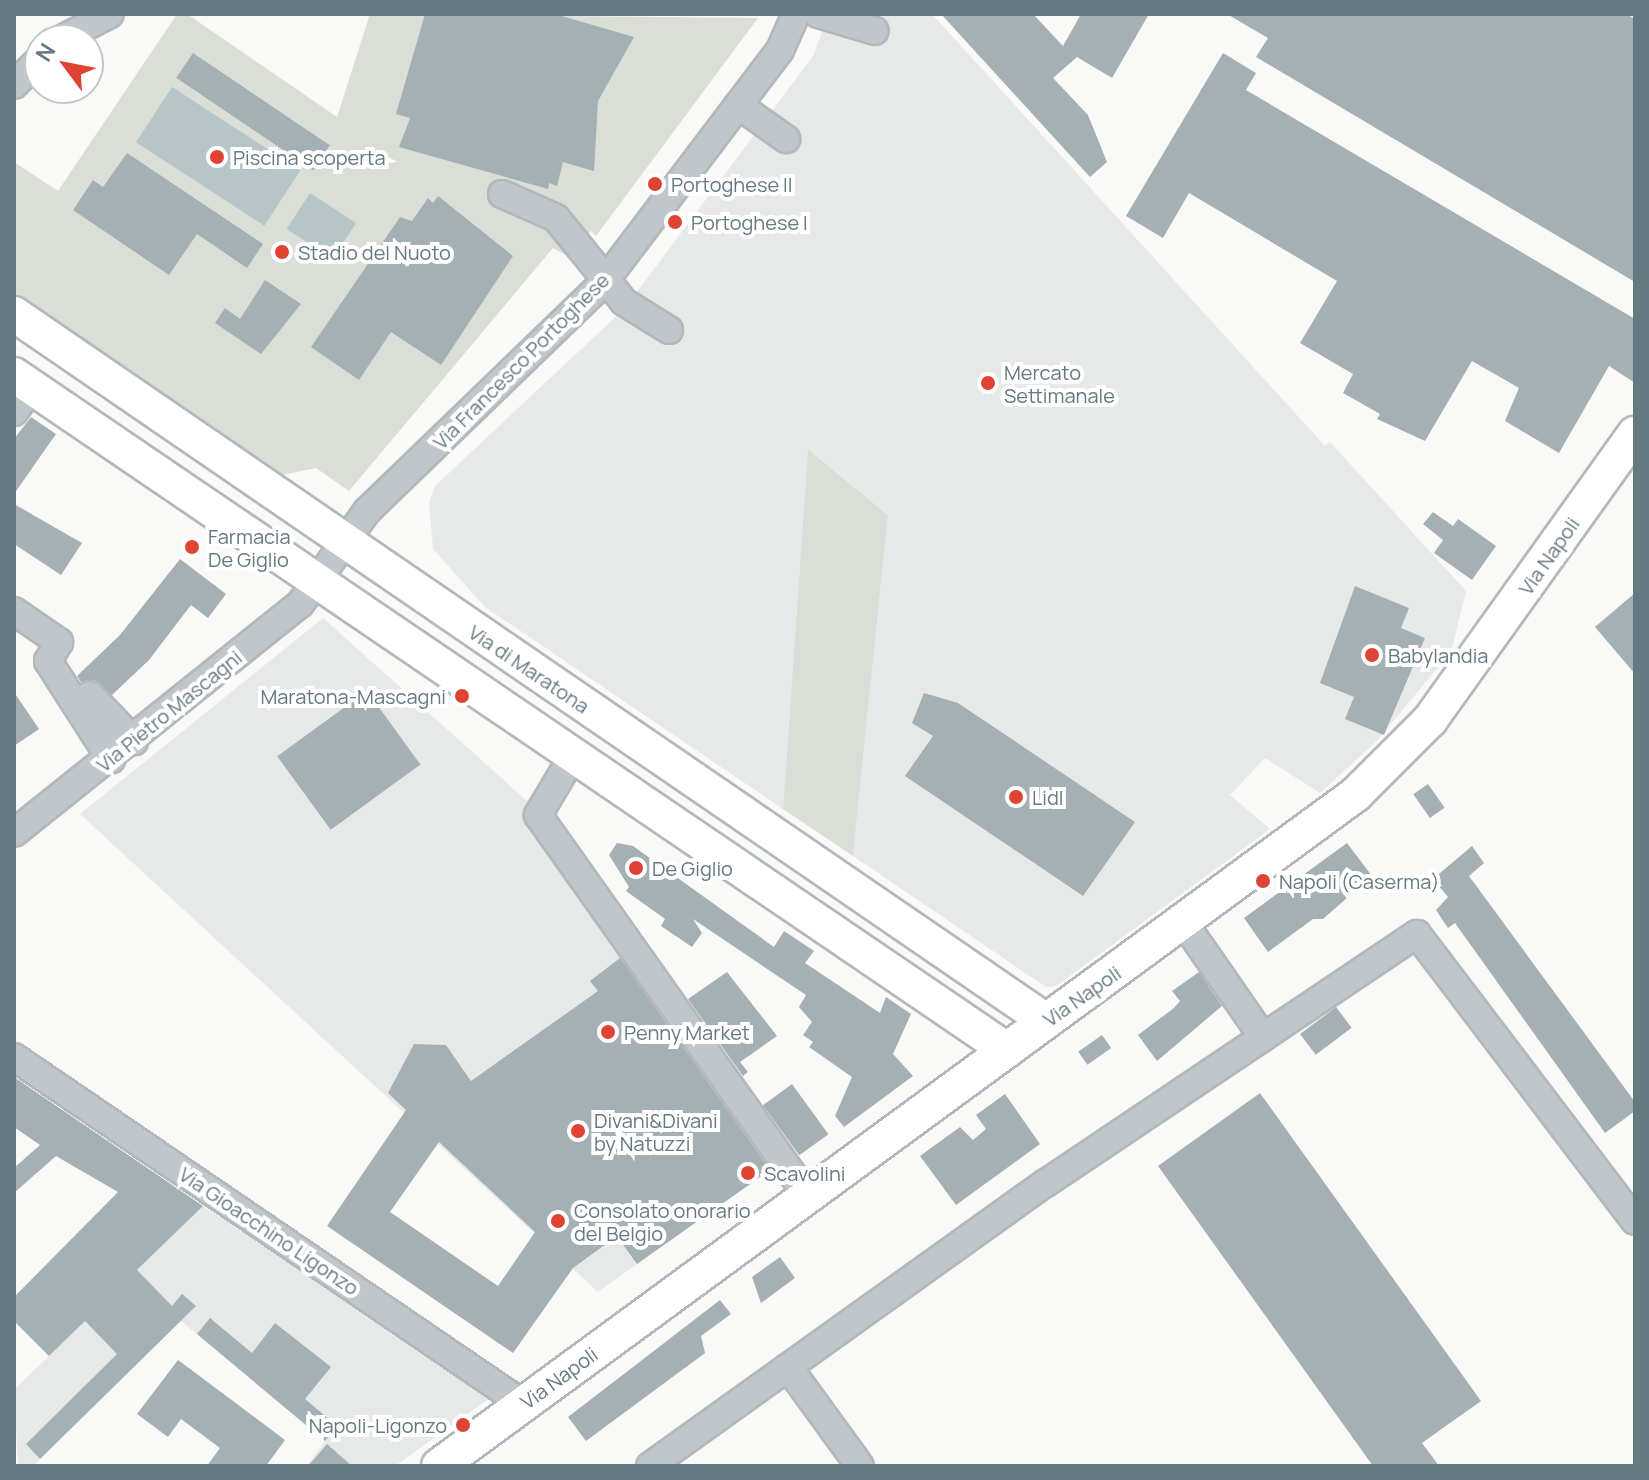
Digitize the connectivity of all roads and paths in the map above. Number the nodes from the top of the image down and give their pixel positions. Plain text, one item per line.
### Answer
1 (110, 14) edge
2 (796, 14) edge
3 (818, 14) edge
4 (91, 24) edge
5 (875, 31) dead end
6 (738, 105) junction
7 (786, 139) dead end
8 (502, 194) dead end
9 (604, 282) junction
10 (14, 314) edge
11 (669, 330) dead end
12 (20, 391) edge
13 (1635, 434) edge
14 (344, 543) junction
15 (316, 581) junction
16 (14, 611) edge
17 (90, 695) dead end
18 (134, 741) junction
19 (574, 754) junction
20 (111, 759) junction
21 (14, 833) edge
22 (1184, 923) junction
23 (1046, 1021) junction
24 (1263, 1037) junction
25 (1007, 1050) junction
26 (14, 1057) edge
27 (808, 1196) junction
28 (1635, 1221) edge
29 (788, 1367) junction
30 (523, 1404) junction
31 (439, 1466) edge
32 (650, 1466) edge
33 (860, 1466) edge

1 - 4 street
2 - 6 street, Via Francesco Portoghese
3 - 5 street
6 - 7 street
6 - 9 street, Via Francesco Portoghese
8 - 9 street
9 - 11 street
9 - 14 street, Via Francesco Portoghese
10 - 14 main road, Via di Maratona
12 - 15 main road
13 - 22 main road, Via Napoli
14 - 15 street, Via Francesco Portoghese
14 - 23 main road, Via di Maratona
15 - 18 street, Via Pietro Mascagni
15 - 19 main road
16 - 20 street
17 - 18 street
18 - 20 street, Via Pietro Mascagni
19 - 25 main road
19 - 27 street
20 - 21 street, Via Pietro Mascagni
22 - 23 main road, Via Napoli
22 - 24 street
23 - 25 main road, Via Napoli
24 - 28 street
24 - 29 street
25 - 27 main road, Via Napoli
26 - 30 street, Via Gioacchino Ligonzo
27 - 30 main road, Via Napoli
29 - 32 street
29 - 33 street
30 - 31 main road, Via Napoli

